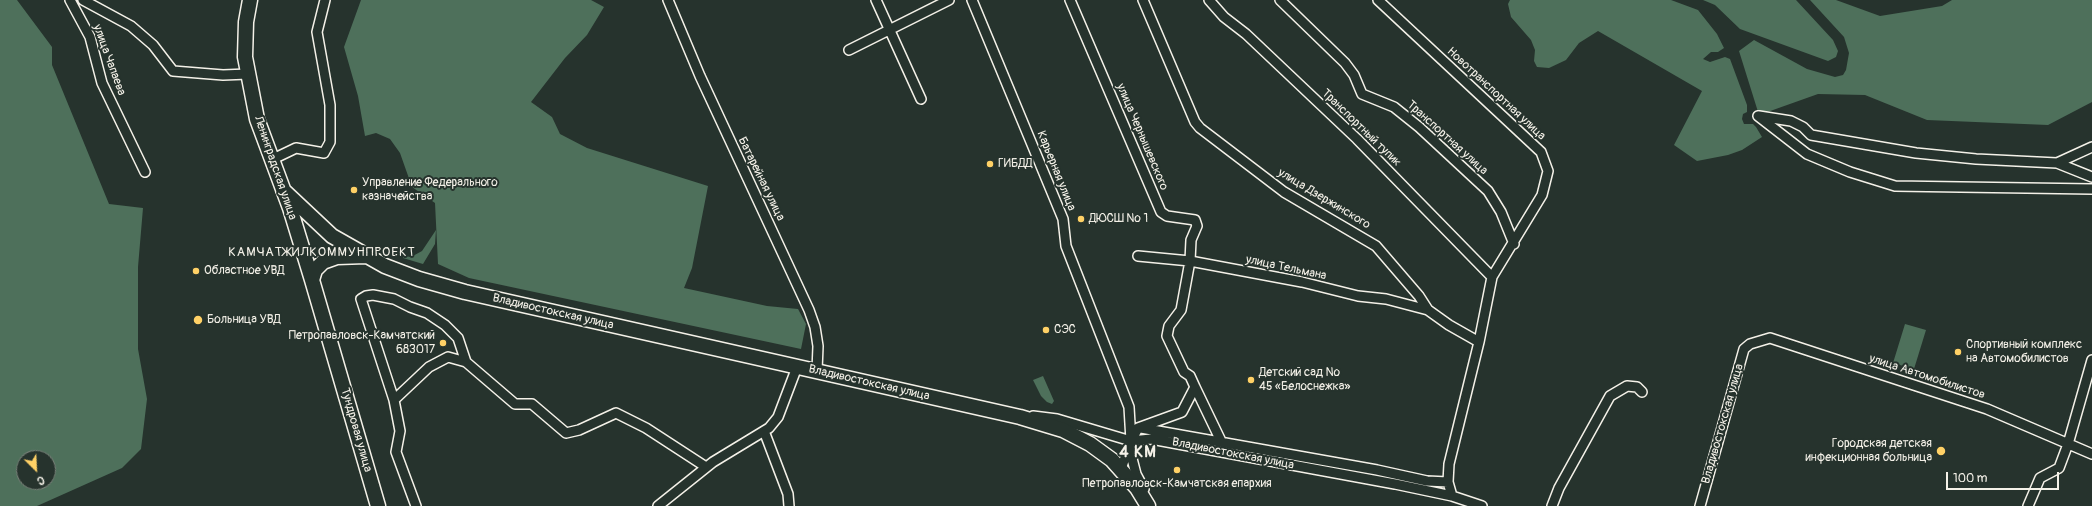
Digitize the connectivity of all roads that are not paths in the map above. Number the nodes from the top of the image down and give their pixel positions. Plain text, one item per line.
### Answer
1 (70, 0) edge
2 (83, 0) edge
3 (250, 0) edge
4 (668, 0) edge
5 (876, 0) edge
6 (949, 0) edge
7 (972, 0) edge
8 (1070, 0) edge
9 (1143, 0) edge
10 (1209, 0) edge
11 (1280, 0) edge
12 (1378, 0) edge
13 (324, 4) edge
14 (889, 29) junction
15 (849, 50) dead end
16 (248, 74) junction
17 (921, 99) dead end
18 (2092, 147) edge
19 (271, 160) junction
20 (2057, 163) junction
21 (145, 172) dead end
22 (2092, 177) edge
23 (2092, 189) edge
24 (283, 190) junction
25 (321, 227) junction
26 (299, 237) junction
27 (1514, 244) junction
28 (366, 256) junction
29 (1138, 256) dead end
30 (1190, 261) junction
31 (1492, 276) junction
32 (312, 280) junction
33 (1428, 310) junction
34 (1479, 342) junction
35 (1750, 344) joint
36 (335, 354) joint
37 (2092, 360) edge
38 (466, 362) junction
39 (797, 367) junction
40 (817, 371) junction
41 (1195, 386) junction
42 (1642, 392) dead end
43 (394, 400) junction
44 (1020, 417) junction
45 (1138, 428) junction
46 (764, 431) junction
47 (1221, 441) junction
48 (1130, 443) junction
49 (2068, 444) junction
50 (2092, 454) edge
51 (706, 467) junction
52 (1121, 469) junction
53 (1448, 482) junction
54 (1452, 496) junction
55 (378, 506) edge
56 (416, 506) edge
57 (658, 506) edge
58 (789, 506) edge
59 (1148, 506) edge
60 (1154, 506) edge
61 (1482, 506) edge
62 (1552, 506) edge
63 (1700, 506) edge
64 (2028, 506) edge

1 - 21 street, улица Чапаева
2 - 16 street
3 - 16 main road, Ленинградская улица
4 - 40 street, Батарейная улица
5 - 14 street
6 - 14 street
7 - 48 street, Карьерная улица
8 - 30 street, улица Чернышевского
9 - 33 street, улица Дзержинского
10 - 31 street, Транспортный тупик
11 - 27 street, Транспортная улица
12 - 27 street, Новотранспортная улица
13 - 19 street
14 - 15 street
14 - 17 street
16 - 19 main road, Ленинградская улица
18 - 20 street
19 - 24 main road, Ленинградская улица
20 - 22 street
20 - 23 street
24 - 25 main road, Владивостокская улица
24 - 26 main road, Ленинградская улица
25 - 26 main road, Ленинградская улица
25 - 28 main road, Владивостокская улица
26 - 32 main road, Ленинградская улица
27 - 31 street, Новотранспортная улица
28 - 32 main road
28 - 39 main road, Владивостокская улица
29 - 30 street, улица Тельмана
30 - 33 street, улица Тельмана
30 - 41 street
31 - 34 street, Новотранспортная улица
32 - 36 main road, Ленинградская улица
33 - 34 street, улица Дзержинского
34 - 53 street, Новотранспортная улица
35 - 49 street, улица Автомобилистов
35 - 63 street, Владивостокская улица
36 - 55 main road, Тундровая улица
37 - 49 street
38 - 43 street
38 - 43 street
38 - 51 street
39 - 40 main road, Владивостокская улица
39 - 46 street
40 - 44 main road, Владивостокская улица
41 - 45 street
41 - 47 street
42 - 62 street
43 - 56 street
44 - 48 street, Владивостокская улица
44 - 52 main road
45 - 47 street
45 - 48 street
46 - 51 street
46 - 58 street
47 - 53 street
48 - 52 street, Карьерная улица
48 - 54 street, Владивостокская улица
48 - 60 street, Карьерная улица
49 - 50 street, улица Автомобилистов
49 - 64 street
51 - 57 street
52 - 59 main road
53 - 54 street, Новотранспортная улица
54 - 61 street, Владивостокская улица

